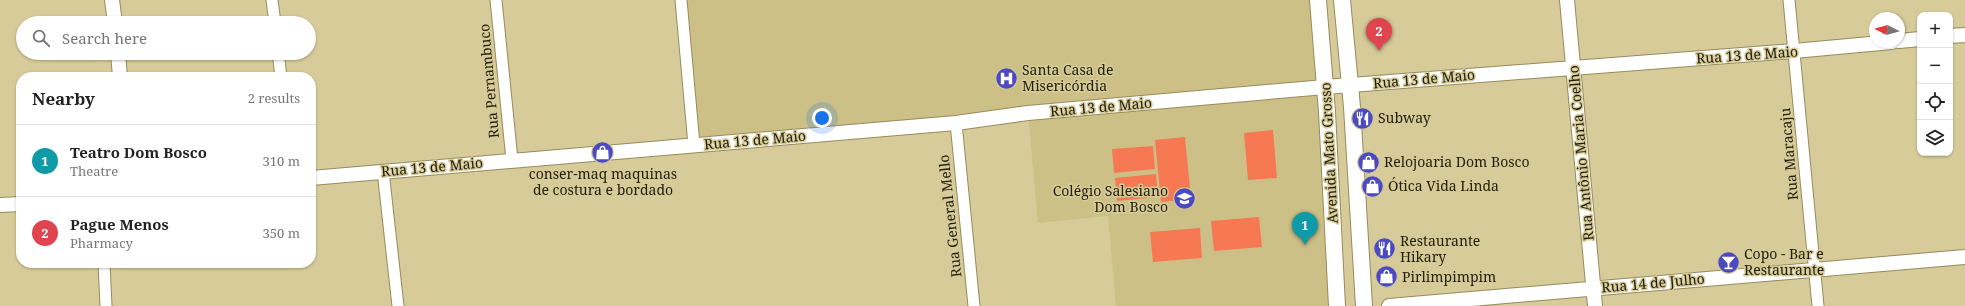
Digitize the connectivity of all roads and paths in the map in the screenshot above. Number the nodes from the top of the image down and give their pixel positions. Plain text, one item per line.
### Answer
1 (112, 0) edge
2 (272, 0) edge
3 (496, 0) edge
4 (681, 0) edge
5 (1318, 0) edge
6 (1342, 0) edge
7 (1567, 0) edge
8 (1789, 0) edge
9 (114, 16) edge
10 (274, 16) edge
11 (1965, 35) edge
12 (1953, 36) edge
13 (1917, 39) edge
14 (1905, 40) edge
15 (1869, 44) edge
16 (1794, 51) junction
17 (119, 60) edge
18 (279, 60) edge
19 (1573, 67) junction
20 (120, 72) edge
21 (280, 72) edge
22 (1350, 85) junction
23 (1325, 87) junction
24 (956, 124) junction
25 (694, 145) junction
26 (512, 160) junction
27 (383, 171) junction
28 (316, 178) edge
29 (16, 204) edge
30 (0, 206) edge
31 (1965, 257) edge
32 (104, 268) edge
33 (1814, 270) junction
34 (1593, 288) junction
35 (106, 306) edge
36 (398, 306) edge
37 (974, 306) edge
38 (1337, 306) edge
39 (1364, 306) edge
40 (1389, 306) edge
41 (1595, 306) edge
42 (1818, 306) edge

1 - 9 street
2 - 10 street
3 - 26 street, Rua Pernambuco
4 - 25 street
5 - 23 main road, Avenida Mato Grosso
6 - 22 main road, Avenida Mato Grosso
7 - 19 street, Rua Antônio Maria Coelho
8 - 16 street, Rua Maracaju
11 - 12 street
13 - 14 street
15 - 16 street, Rua 13 de Maio
16 - 19 street, Rua 13 de Maio
16 - 33 street, Rua Maracaju
17 - 20 street
18 - 21 street
19 - 22 street, Rua 13 de Maio
19 - 34 street, Rua Antônio Maria Coelho
22 - 23 street, Rua 13 de Maio
22 - 39 main road, Avenida Mato Grosso
23 - 24 street, Rua 13 de Maio
23 - 38 main road, Avenida Mato Grosso
24 - 25 street, Rua 13 de Maio
24 - 37 street, Rua General Mello
25 - 26 street, Rua 13 de Maio
26 - 27 street, Rua 13 de Maio
27 - 28 street, Rua 13 de Maio
27 - 36 street
29 - 30 street
31 - 33 street, Rua 14 de Julho
32 - 35 street
33 - 34 street, Rua 14 de Julho
33 - 42 street, Rua Maracaju
34 - 40 street, Rua 14 de Julho
34 - 41 street, Rua Antônio Maria Coelho

